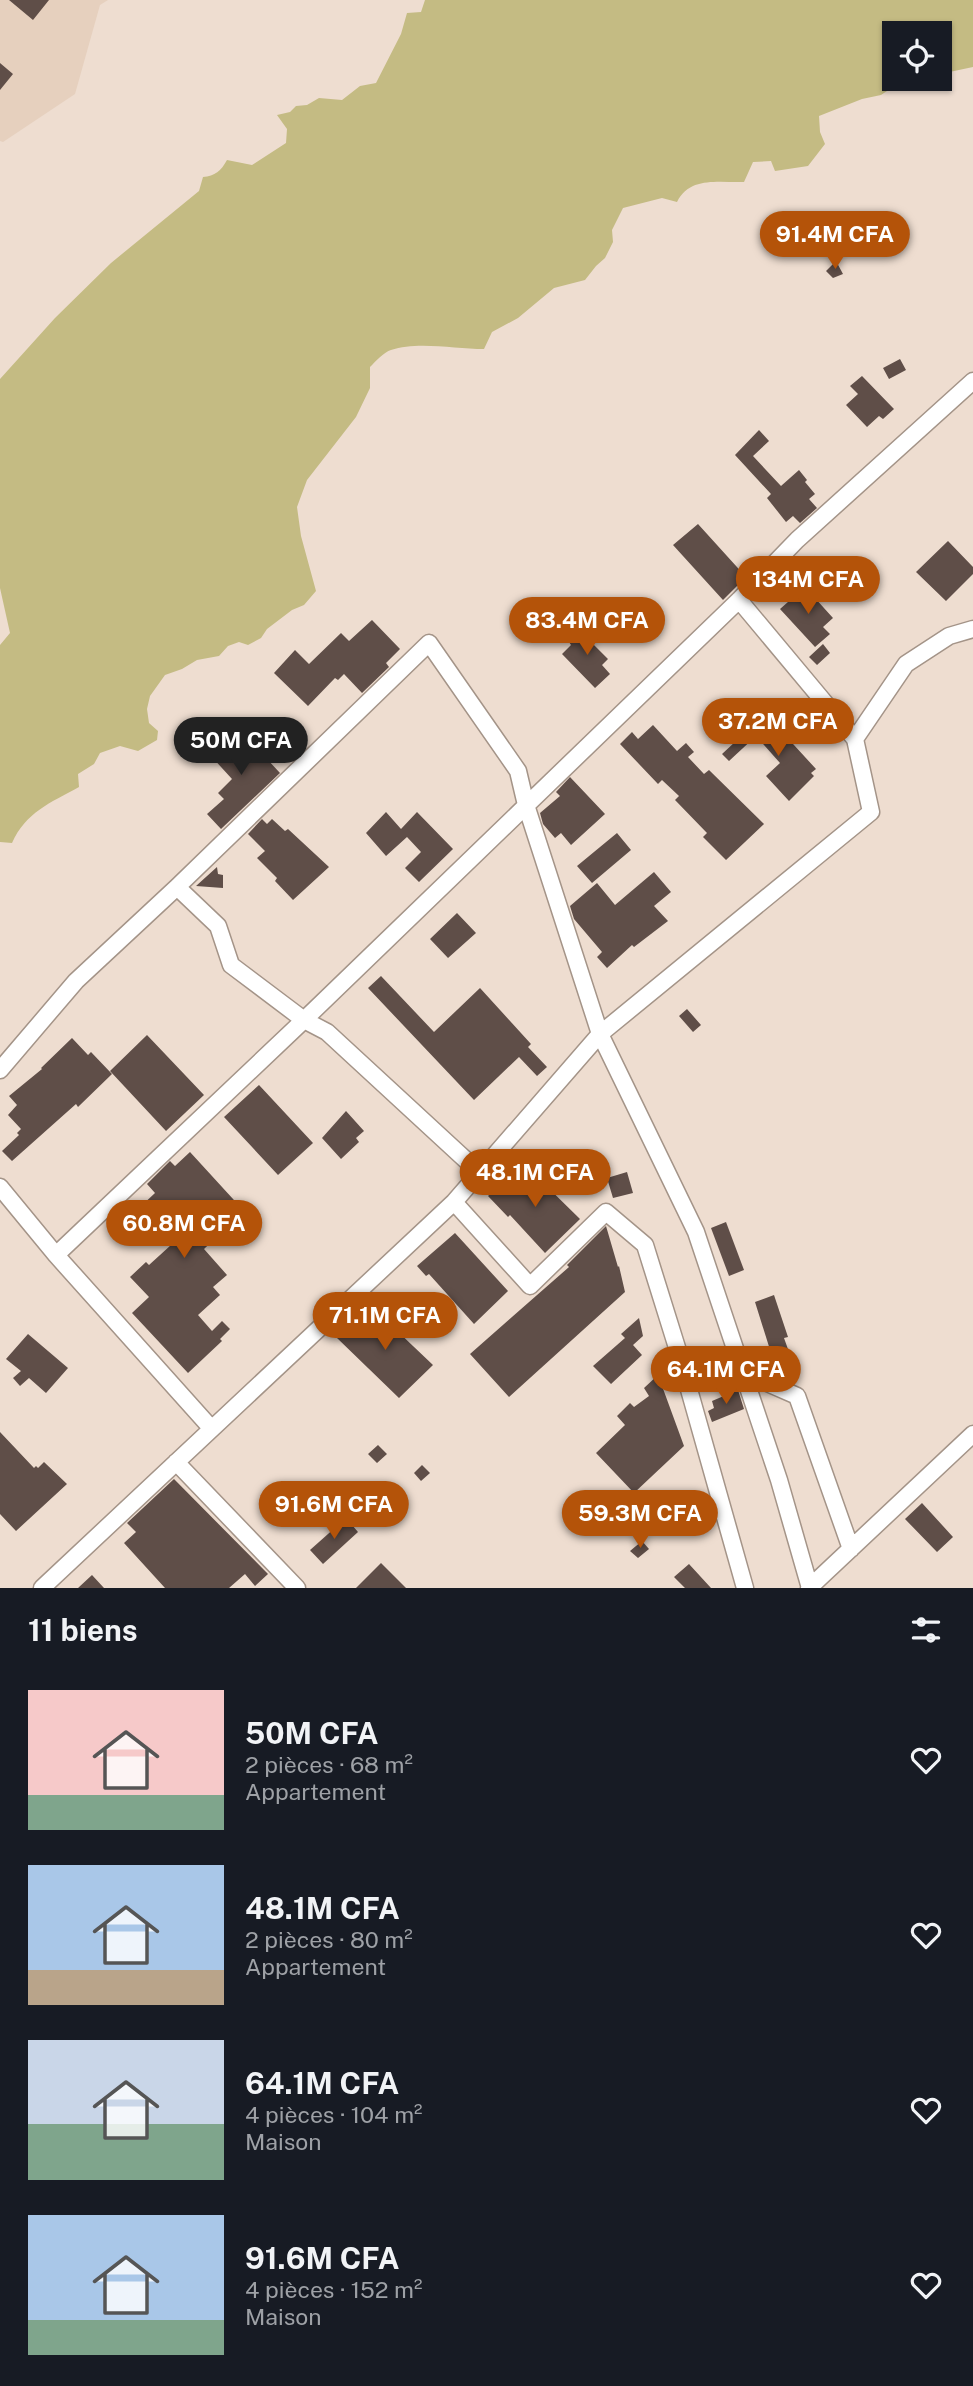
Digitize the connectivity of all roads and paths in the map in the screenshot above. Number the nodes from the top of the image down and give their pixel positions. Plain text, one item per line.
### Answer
1 (973, 381) edge
2 (739, 600) junction
3 (973, 629) edge
4 (855, 739) junction
5 (526, 805) junction
6 (177, 887) junction
7 (304, 1020) junction
8 (600, 1034) junction
9 (0, 1070) edge
10 (481, 1174) junction
11 (0, 1187) edge
12 (454, 1202) junction
13 (56, 1255) junction
14 (679, 1354) junction
15 (742, 1372) junction
16 (211, 1428) junction
17 (973, 1434) edge
18 (176, 1462) junction
19 (851, 1549) junction
20 (291, 1586) edge
21 (42, 1588) edge
22 (745, 1588) edge
23 (810, 1588) edge

1 - 2 street
2 - 4 street
2 - 5 street
3 - 4 street
4 - 8 street
5 - 6 street
5 - 7 street
5 - 8 street
6 - 7 street
6 - 9 street
7 - 10 street
7 - 13 street
8 - 10 street
8 - 15 street
10 - 12 street
11 - 13 street
12 - 14 street
12 - 16 street
13 - 16 street
14 - 15 street
14 - 22 street
15 - 19 street
15 - 23 street
16 - 18 street
17 - 19 street
18 - 20 street
18 - 21 street
19 - 23 street

